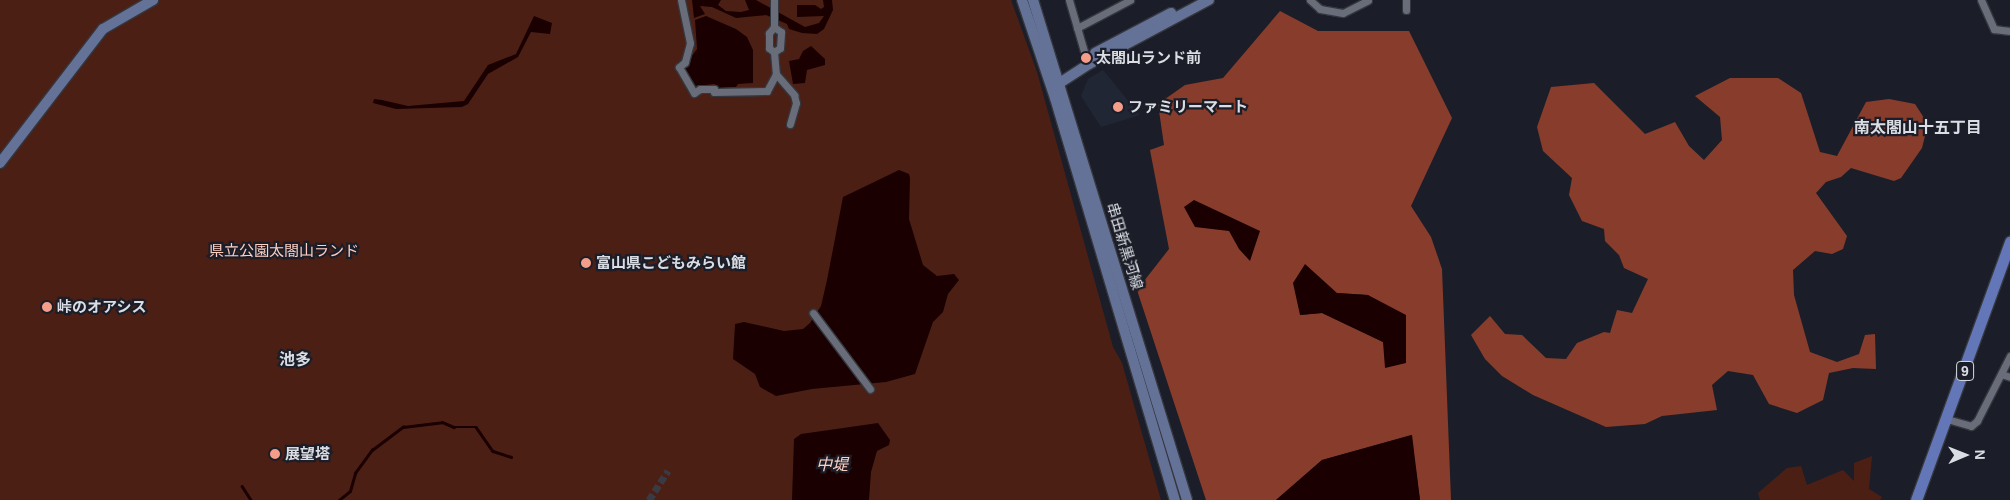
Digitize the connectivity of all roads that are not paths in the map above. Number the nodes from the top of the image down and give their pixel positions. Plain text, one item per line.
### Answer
1 (153, 0) edge
2 (681, 0) edge
3 (774, 0) edge
4 (1022, 0) edge
5 (1033, 0) edge
6 (1069, 0) edge
7 (1130, 0) edge
8 (1195, 0) edge
9 (1209, 0) edge
10 (1310, 0) edge
11 (1368, 0) edge
12 (1406, 0) edge
13 (1981, 0) edge
14 (1406, 10) dead end
15 (1173, 16) junction
16 (774, 27) junction
17 (1077, 28) junction
18 (2010, 31) edge
19 (774, 52) junction
20 (1086, 58) junction
21 (776, 74) junction
22 (1055, 82) junction
23 (790, 124) dead end
24 (1, 161) edge
25 (2010, 242) edge
26 (813, 313) dead end
27 (2010, 356) edge
28 (2001, 374) junction
29 (2010, 378) edge
30 (870, 389) dead end
31 (1947, 419) junction
32 (1174, 500) edge
33 (1187, 500) edge
34 (1916, 500) edge

1 - 24 main road
2 - 21 street
3 - 16 street
4 - 22 main road, 串田新黒河線
5 - 22 main road, 串田新黒河線
6 - 17 street
7 - 17 street
8 - 15 main road
9 - 15 main road
10 - 11 street
12 - 14 street
13 - 18 street
15 - 20 main road
15 - 22 main road
16 - 19 street
16 - 19 street
17 - 20 street
19 - 21 street
20 - 22 main road
21 - 23 street
22 - 32 main road, 串田新黒河線
22 - 33 main road, 串田新黒河線
25 - 31 main road, 9
26 - 30 street
27 - 28 street
28 - 29 street
28 - 31 street
31 - 34 main road, 9

